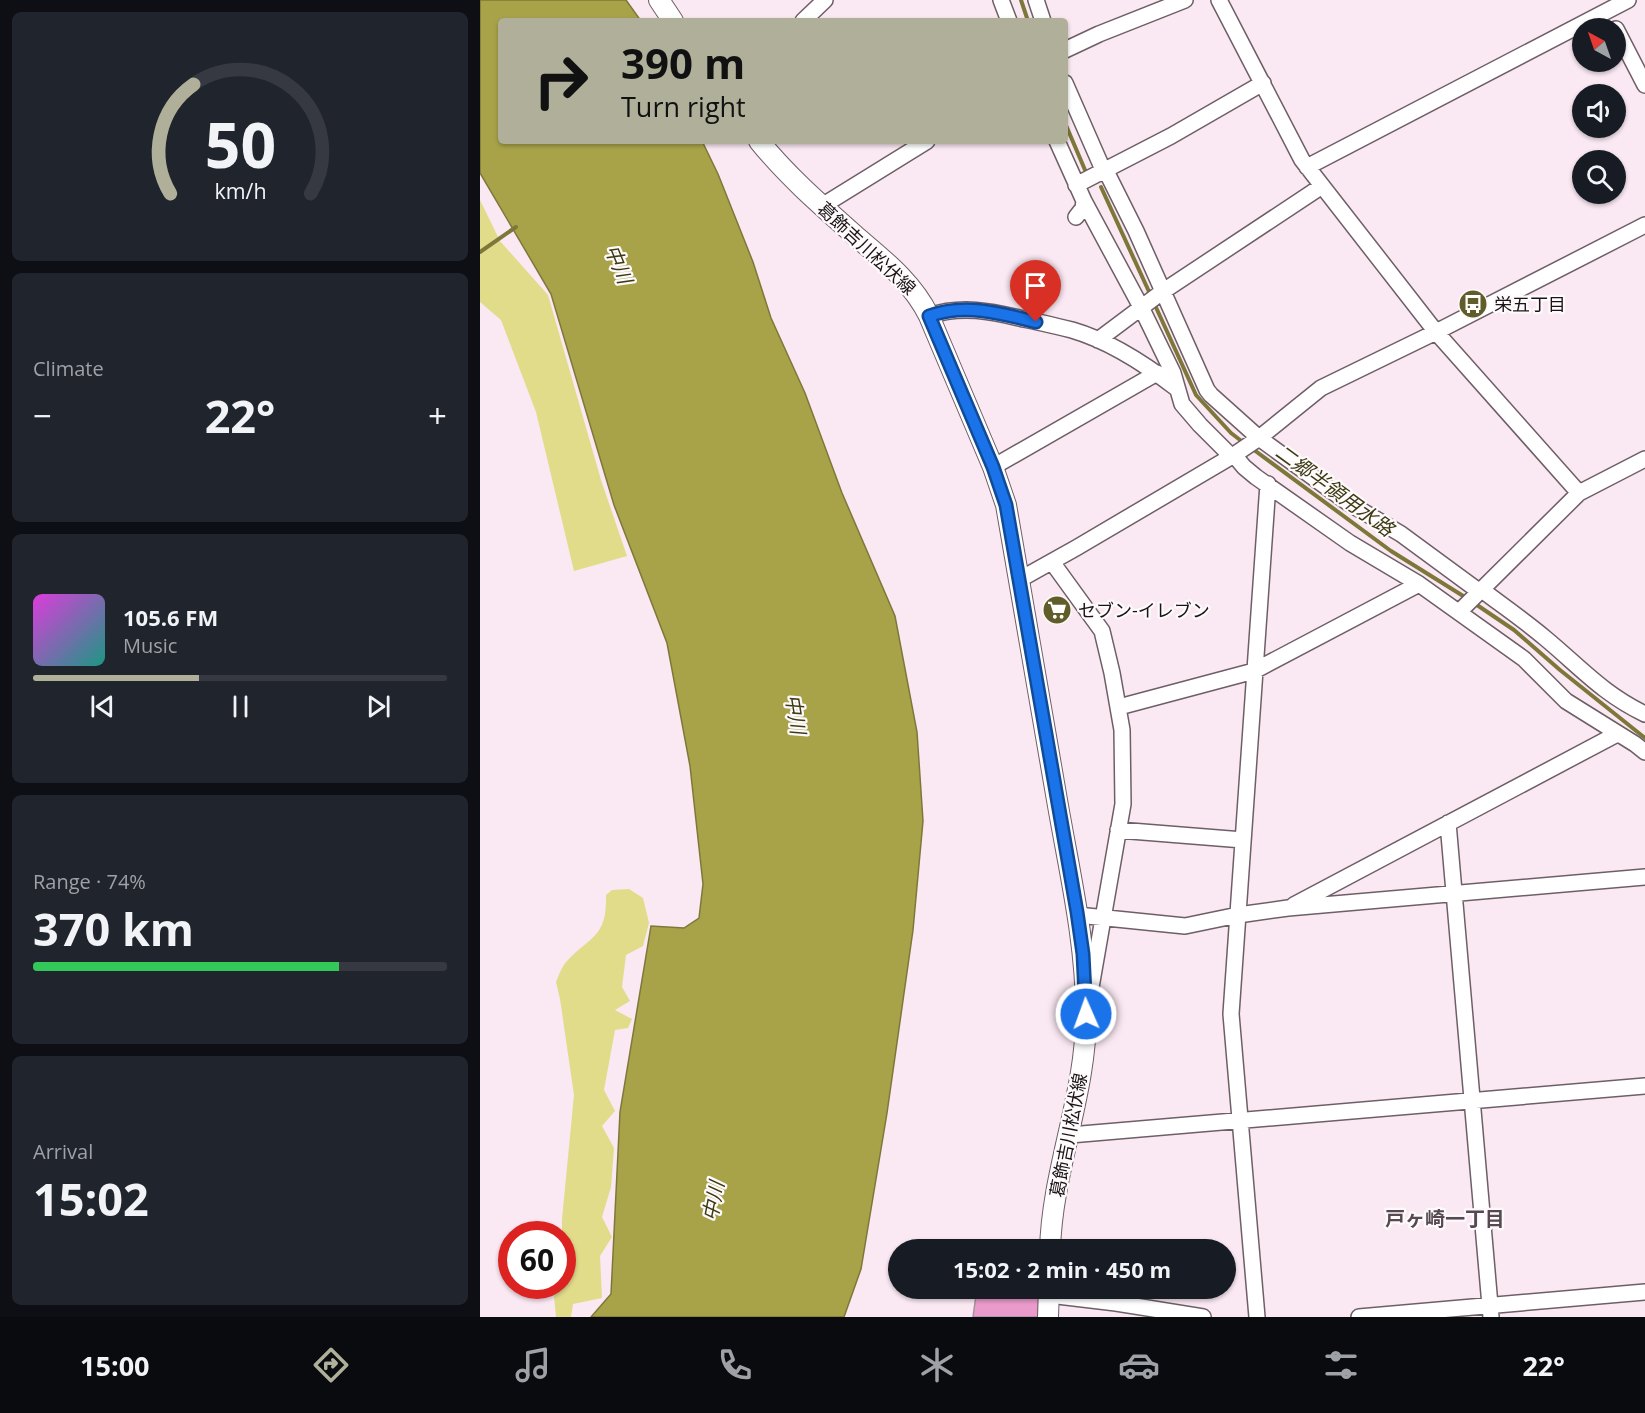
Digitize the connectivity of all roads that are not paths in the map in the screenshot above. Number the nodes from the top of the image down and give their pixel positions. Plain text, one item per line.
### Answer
1 (659, 0) edge
2 (825, 0) edge
3 (1001, 0) edge
4 (1036, 0) edge
5 (1185, 0) edge
6 (1219, 0) edge
7 (1628, 0) edge
8 (1603, 6) edge
9 (672, 18) edge
10 (806, 18) edge
11 (1008, 18) edge
12 (1042, 18) edge
13 (1068, 49) edge
14 (1626, 50) edge
15 (1263, 83) junction
16 (1645, 85) edge
17 (1068, 90) edge
18 (762, 144) edge
19 (922, 144) edge
20 (1058, 144) edge
21 (1307, 167) junction
22 (1105, 171) junction
23 (1076, 185) junction
24 (1322, 186) junction
25 (1084, 201) junction
26 (822, 206) junction
27 (1076, 217) dead end
28 (1645, 225) edge
29 (1162, 292) junction
30 (1141, 307) junction
31 (929, 316) junction
32 (1436, 332) junction
33 (1098, 340) junction
34 (1156, 373) junction
35 (1176, 388) junction
36 (1259, 438) junction
37 (1233, 456) junction
38 (1645, 459) edge
39 (993, 467) junction
40 (1268, 484) junction
41 (1579, 493) junction
42 (1052, 562) junction
43 (1019, 579) junction
44 (1419, 584) junction
45 (1480, 592) junction
46 (1459, 612) junction
47 (1254, 671) junction
48 (1119, 706) junction
49 (1645, 714) edge
50 (1617, 734) junction
51 (1642, 744) edge
52 (1448, 823) junction
53 (1118, 830) junction
54 (1243, 840) junction
55 (1645, 877) edge
56 (1455, 894) junction
57 (1288, 908) junction
58 (1077, 915) junction
59 (1238, 915) junction
60 (1104, 917) junction
61 (1086, 1014) junction
62 (1645, 1086) edge
63 (1473, 1100) junction
64 (1240, 1120) junction
65 (1070, 1135) junction
66 (1051, 1239) edge
67 (1645, 1292) edge
68 (1049, 1299) edge
69 (1096, 1299) edge
70 (1490, 1311) edge
71 (1048, 1317) edge
72 (1203, 1317) edge
73 (1257, 1317) edge
74 (1359, 1317) edge

1 - 9 main road
2 - 10 street
3 - 11 street
4 - 12 street
5 - 13 street
6 - 15 street
7 - 8 street
8 - 21 street
14 - 16 street
15 - 21 street
15 - 22 street
17 - 22 street
18 - 26 main road, 葛飾吉川松伏線
19 - 26 street
20 - 23 street
21 - 24 street
22 - 23 street
22 - 29 street
23 - 25 street
24 - 29 street
24 - 32 street
25 - 27 street
25 - 30 street
26 - 31 main road, 葛飾吉川松伏線
28 - 32 street
29 - 30 street
29 - 36 street
30 - 33 street
30 - 35 street
31 - 33 street
31 - 39 main road, 葛飾吉川松伏線
32 - 36 street
32 - 41 street
33 - 34 street
34 - 35 street
34 - 39 street
35 - 37 street
36 - 37 street
36 - 45 street
37 - 40 street
37 - 42 street
38 - 41 street
39 - 43 main road, 葛飾吉川松伏線
40 - 44 street
40 - 47 street
41 - 45 street
42 - 43 street
42 - 48 street
43 - 58 main road, 葛飾吉川松伏線
44 - 46 street
44 - 47 street
45 - 46 street
45 - 49 street
46 - 50 street
47 - 48 street
47 - 54 street
48 - 53 street
50 - 51 street
50 - 52 street
52 - 56 street
52 - 57 street
53 - 54 street
53 - 60 street
54 - 59 street
55 - 56 street
56 - 57 street
56 - 63 street
57 - 59 street
58 - 60 street
58 - 61 main road, 葛飾吉川松伏線
59 - 60 street
59 - 64 street
60 - 61 street
61 - 65 main road, 葛飾吉川松伏線
62 - 63 street
63 - 64 street
63 - 70 street
64 - 65 street
64 - 73 street
65 - 66 main road, 葛飾吉川松伏線
67 - 70 street
68 - 71 main road
69 - 72 street
70 - 74 street

